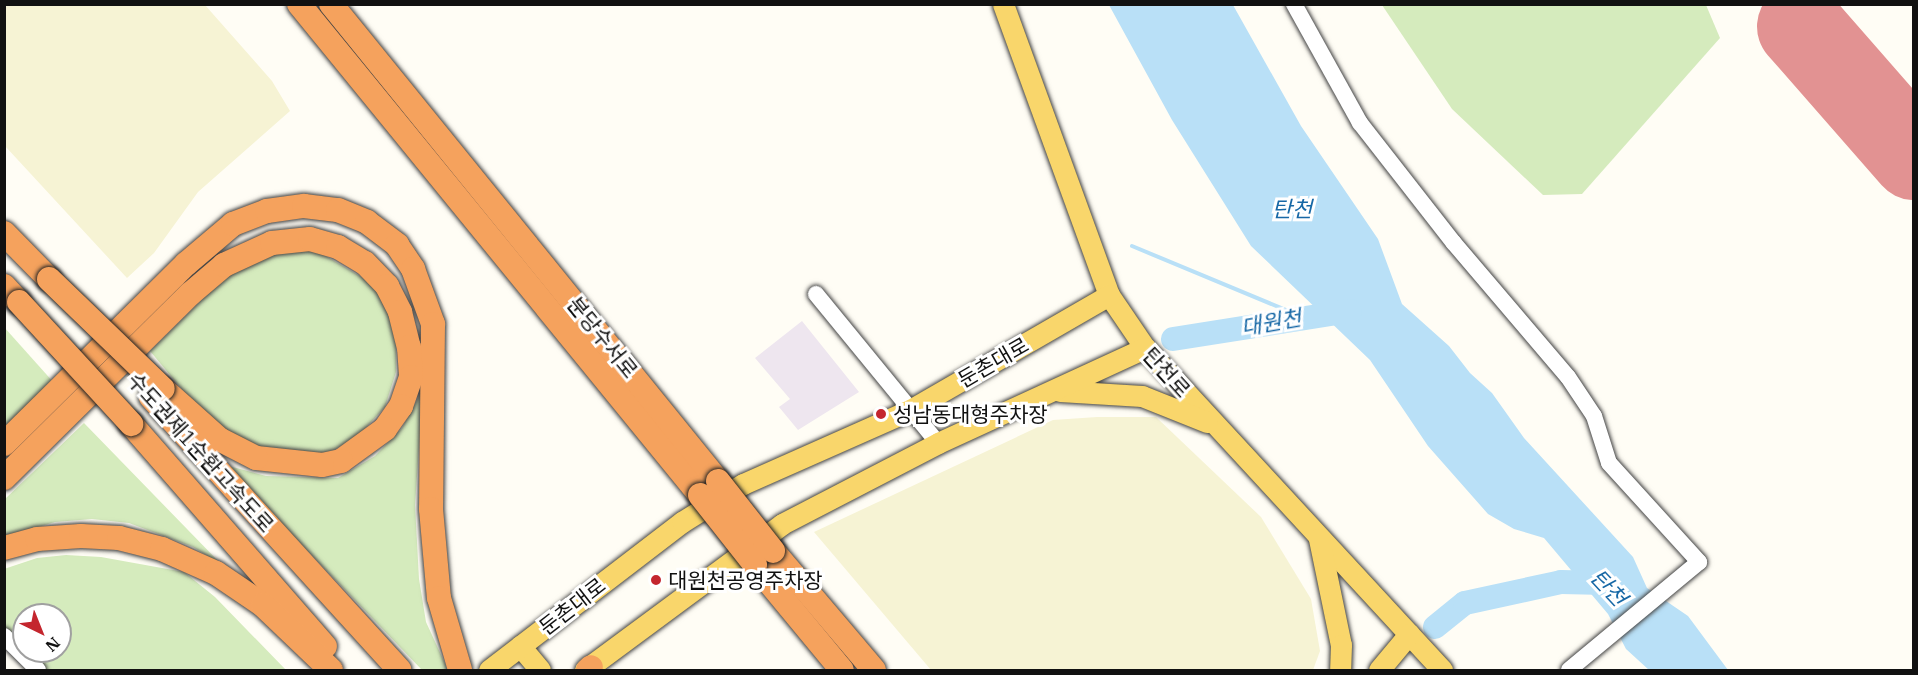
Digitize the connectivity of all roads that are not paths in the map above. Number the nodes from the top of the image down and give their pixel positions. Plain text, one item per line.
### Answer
1 (300, 4) edge
2 (331, 4) edge
3 (1003, 4) edge
4 (1294, 4) edge
5 (4, 233) edge
6 (12, 294) edge
7 (816, 294) dead end
8 (1109, 295) junction
9 (1145, 348) junction
10 (1057, 391) junction
11 (157, 393) junction
12 (910, 410) junction
13 (1219, 428) junction
14 (938, 443) junction
15 (4, 444) edge
16 (4, 478) edge
17 (709, 488) junction
18 (1318, 536) junction
19 (4, 548) edge
20 (764, 558) junction
21 (1409, 634) junction
22 (4, 636) edge
23 (520, 646) junction
24 (1430, 666) edge
25 (588, 669) edge
26 (38, 670) edge
27 (331, 670) edge
28 (347, 670) edge
29 (399, 670) edge
30 (460, 670) edge
31 (490, 670) edge
32 (540, 670) edge
33 (842, 670) edge
34 (874, 670) edge
35 (1340, 670) edge
36 (1379, 670) edge
37 (1569, 670) edge

1 - 17 highway, 분당수서로
2 - 17 highway, 분당수서로
3 - 8 main road, 탄천로
4 - 37 street
5 - 11 highway, 수도권제1순환고속도로, bridge
6 - 28 highway, 수도권제1순환고속도로, bridge
7 - 12 street
8 - 9 main road, 탄천로
8 - 12 main road, 둔촌대로
9 - 10 main road
9 - 13 main road, 탄천로
10 - 13 main road
10 - 14 main road
11 - 16 highway
11 - 29 highway, 수도권제1순환고속도로
12 - 14 street
12 - 23 main road, 둔촌대로
13 - 18 main road, 탄천로
14 - 25 main road
15 - 30 highway
17 - 20 highway, 분당수서로, bridge
18 - 21 main road, 탄천로
18 - 35 main road
19 - 27 highway
20 - 33 highway, 분당수서로
20 - 34 highway, 분당수서로
21 - 24 main road, 탄천로
21 - 36 main road
22 - 26 street
23 - 31 main road, 둔촌대로
23 - 32 main road, 둔촌대로

